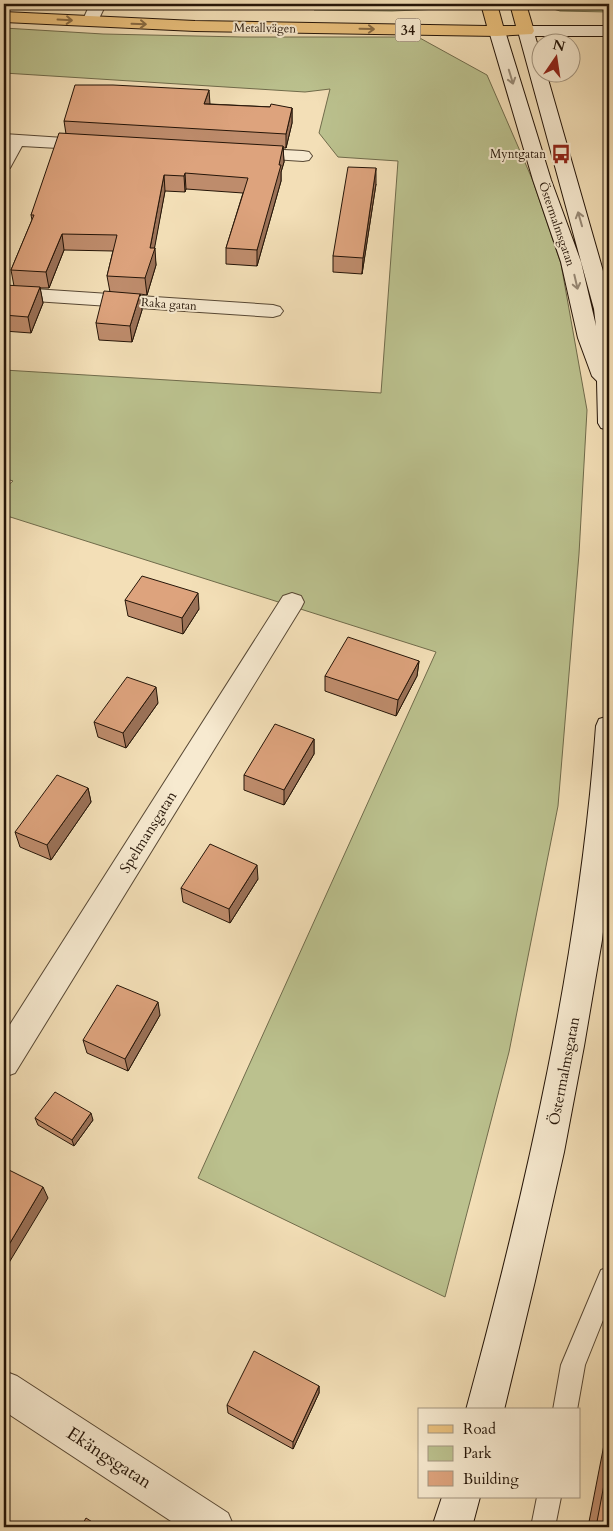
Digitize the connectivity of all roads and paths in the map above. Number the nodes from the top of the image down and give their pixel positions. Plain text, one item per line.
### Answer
1 (4, 4) edge
2 (95, 11) edge
3 (4, 17) edge
4 (493, 17) edge
5 (522, 17) edge
6 (609, 17) edge
7 (609, 31) edge
8 (10, 140) edge
9 (108, 145) edge
10 (235, 152) edge
11 (303, 156) dead end
12 (4, 164) edge
13 (4, 293) edge
14 (273, 311) dead end
15 (607, 387) junction
16 (609, 423) edge
17 (292, 602) dead end
18 (609, 726) edge
19 (4, 1062) edge
20 (609, 1278) edge
21 (4, 1389) edge
22 (486, 1408) edge
23 (565, 1408) edge
24 (461, 1498) edge
25 (549, 1498) edge
26 (214, 1527) edge
27 (452, 1527) edge
28 (544, 1527) edge

1 - 2 main road, Metallvägen / 34
3 -> 2 main road, Metallvägen / 34
2 - 4 main road, Metallvägen / 34
4 - 5 main road, Metallvägen / 34
4 -> 15 main road, Östermalmsgatan
5 - 6 main road
5 - 7 main road
15 -> 5 main road, Östermalmsgatan
8 - 9 main road
8 - 12 main road
10 - 11 main road
13 - 14 main road, Raka gatan
15 - 16 main road, Östermalmsgatan
17 - 19 main road, Spelmansgatan
18 - 22 main road, Östermalmsgatan
20 - 23 lane
21 - 26 main road, Ekängsgatan
24 - 27 main road
25 - 28 lane

